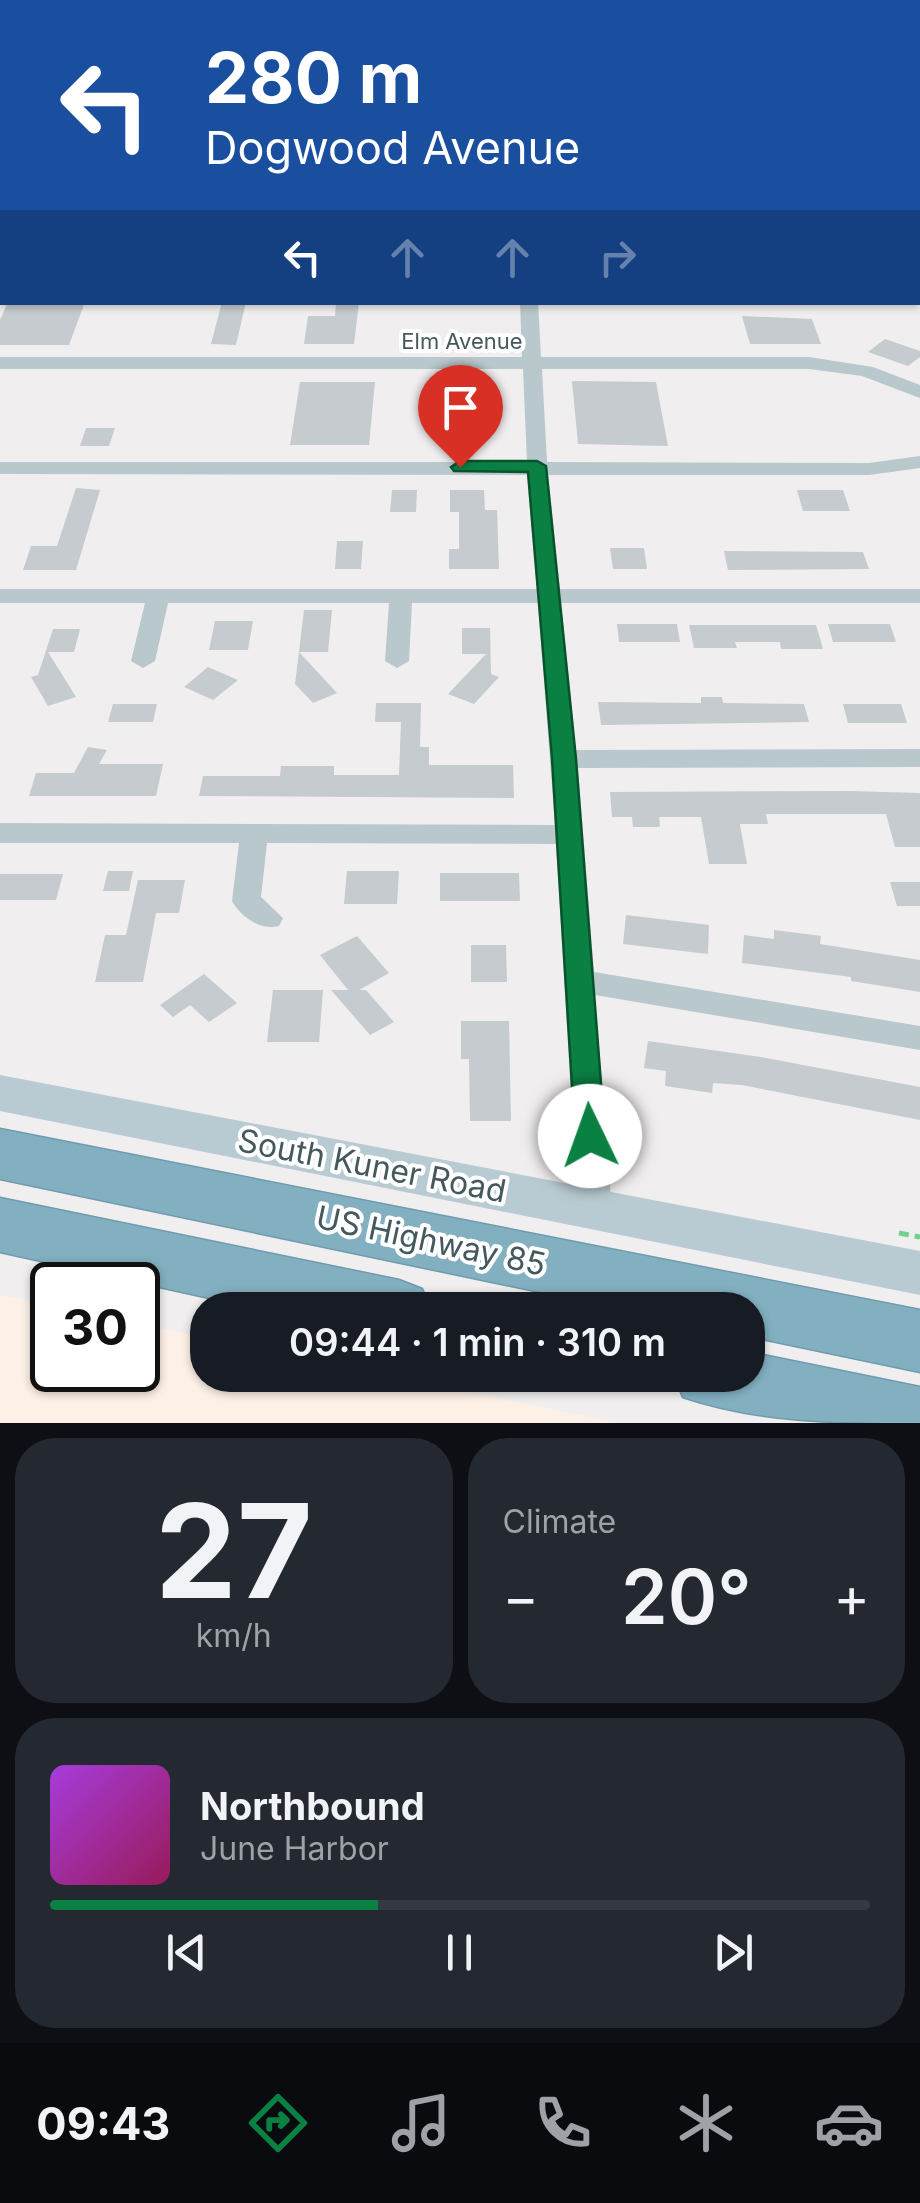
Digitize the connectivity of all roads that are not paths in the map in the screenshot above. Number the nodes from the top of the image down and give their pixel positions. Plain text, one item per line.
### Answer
1 (529, 305) edge
2 (0, 364) edge
3 (533, 364) junction
4 (920, 392) edge
5 (920, 462) edge
6 (537, 466) junction
7 (0, 468) edge
8 (402, 595) junction
9 (548, 595) junction
10 (0, 596) edge
11 (158, 596) junction
12 (920, 596) edge
13 (143, 661) dead end
14 (396, 661) dead end
15 (920, 758) edge
16 (564, 759) junction
17 (0, 833) edge
18 (254, 834) junction
19 (569, 835) junction
20 (269, 918) dead end
21 (580, 980) junction
22 (920, 1038) edge
23 (0, 1093) edge
24 (0, 1154) edge
25 (595, 1209) junction
26 (0, 1225) edge
27 (920, 1274) edge
28 (315, 1292) edge
29 (920, 1341) edge
30 (765, 1387) edge
31 (920, 1420) edge

1 - 3 street
2 - 3 street, Elm Avenue
3 - 4 street, Elm Avenue
3 - 6 street
5 - 6 street
6 - 7 street
6 - 9 street
8 - 9 street
8 - 11 street
8 - 14 street
9 - 12 street
9 - 16 street
10 - 11 street
11 - 13 street
15 - 16 street
16 - 19 street
17 - 18 street
18 - 19 street
18 - 20 street
19 - 21 street
21 - 22 street
21 - 25 street
23 - 25 street, South Kuner Road
24 - 29 highway, US Highway 85
25 - 27 street, South Kuner Road
26 - 28 highway
30 - 31 highway

